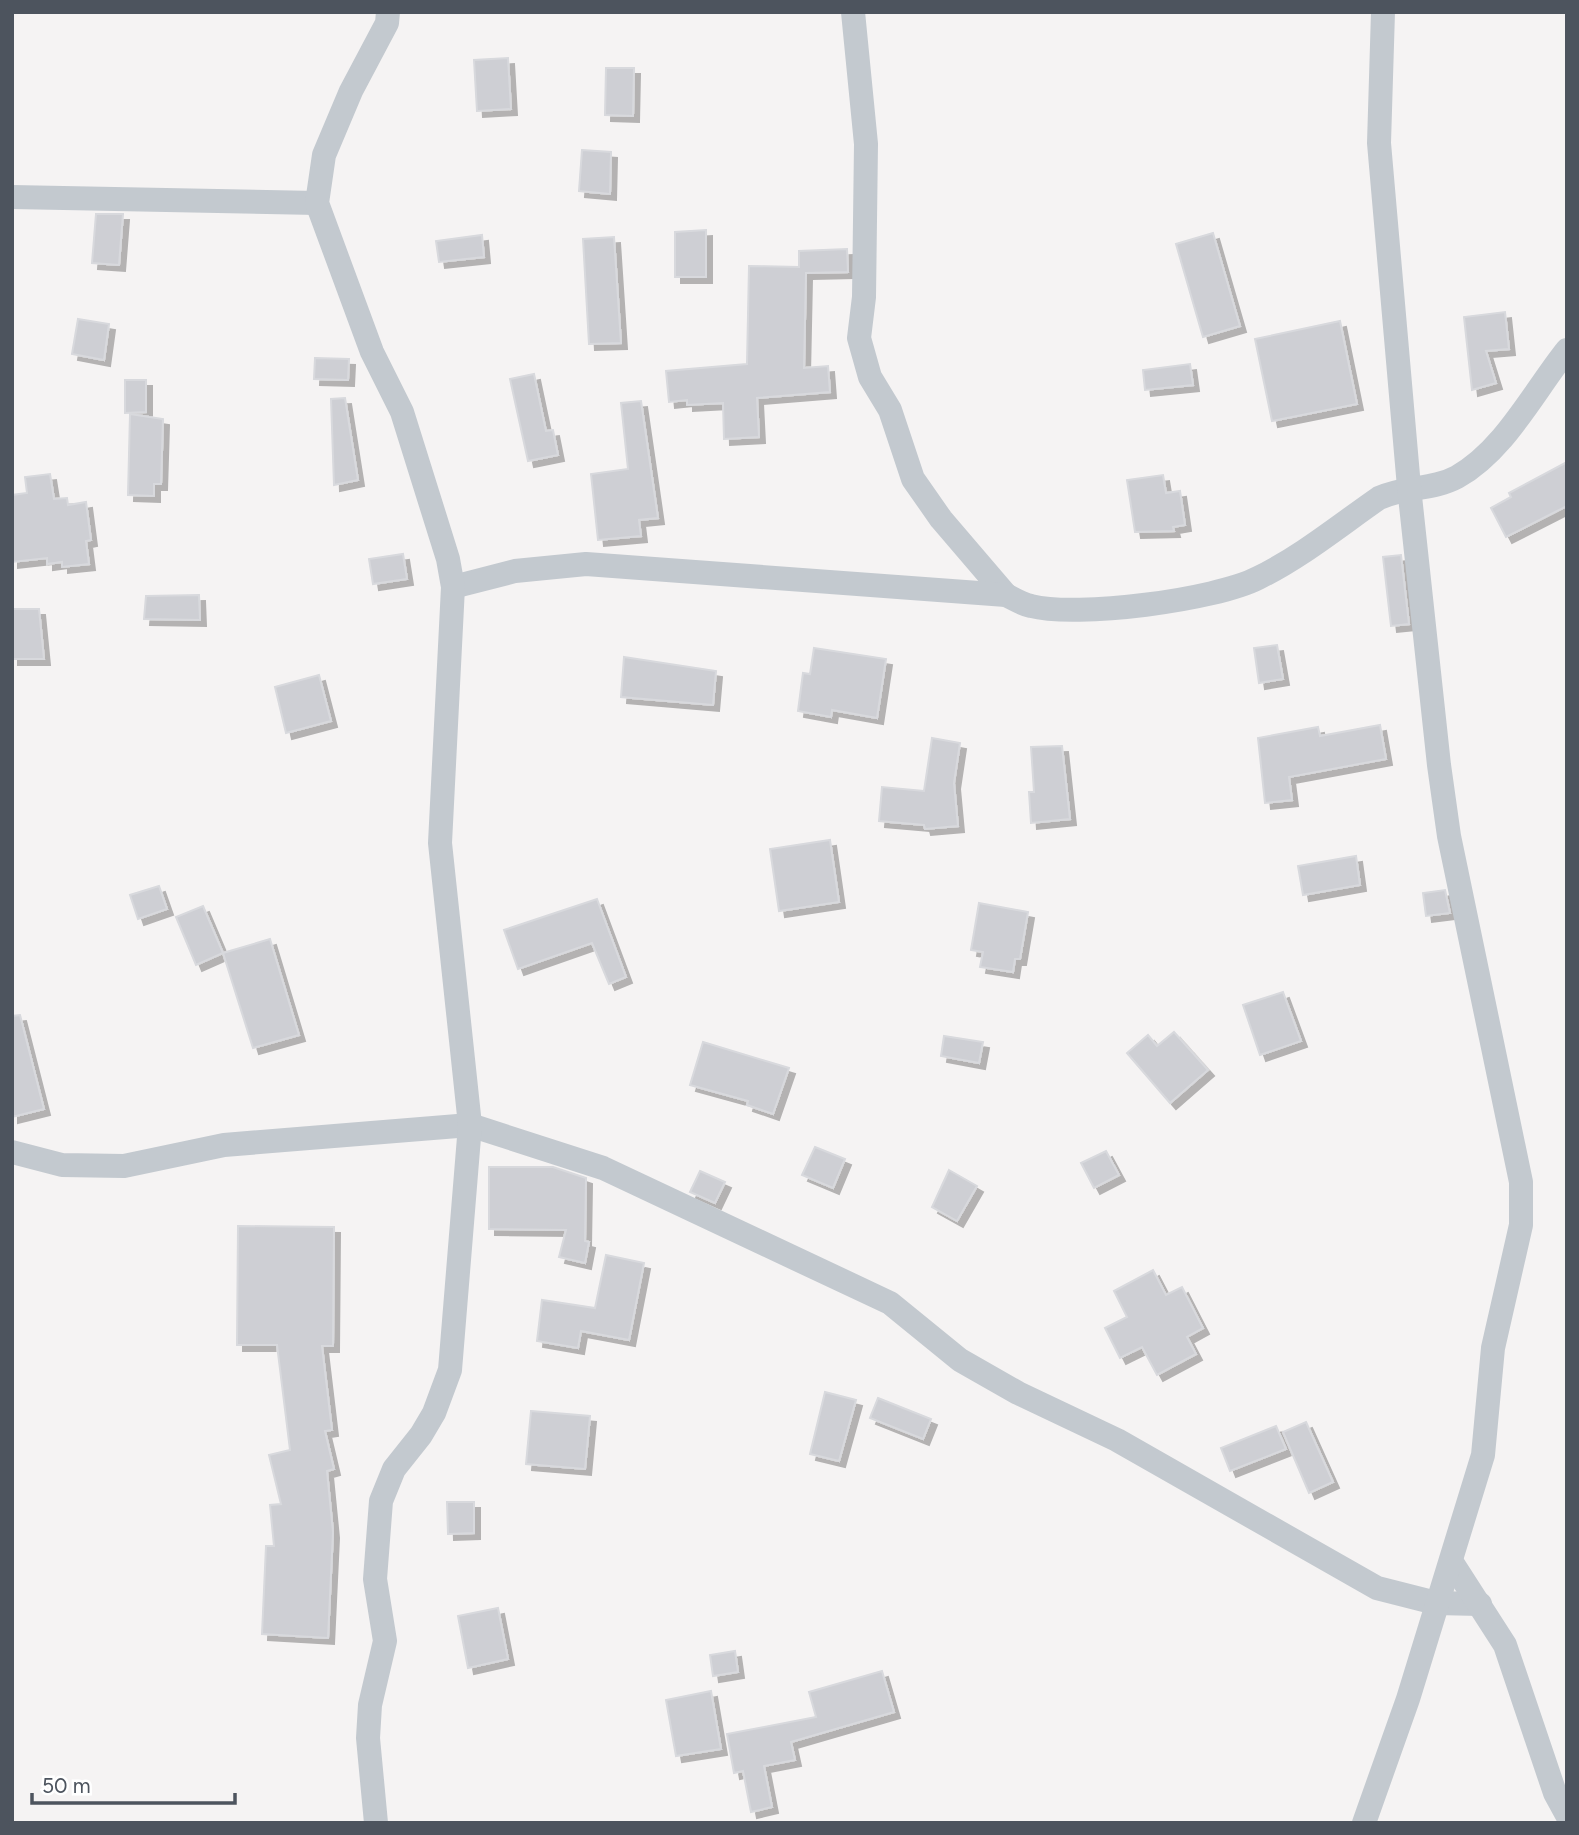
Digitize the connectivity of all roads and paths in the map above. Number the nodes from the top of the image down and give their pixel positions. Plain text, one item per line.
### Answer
1 (388, 12) edge
2 (853, 12) edge
3 (1383, 12) edge
4 (12, 197) edge
5 (317, 203) junction
6 (1567, 350) edge
7 (1409, 487) junction
8 (453, 587) junction
9 (1006, 595) junction
10 (470, 1125) junction
11 (12, 1152) edge
12 (1451, 1561) junction
13 (1436, 1603) junction
14 (1480, 1604) junction
15 (1567, 1815) edge
16 (376, 1823) edge
17 (1364, 1823) edge

1 - 5 street
2 - 9 street
3 - 7 street
4 - 5 street
5 - 8 street
6 - 7 street
7 - 9 street
7 - 12 street
8 - 9 street
8 - 10 street
10 - 11 street
10 - 13 street
10 - 16 street
12 - 13 street
12 - 14 street
13 - 14 street
13 - 17 street
14 - 15 street

